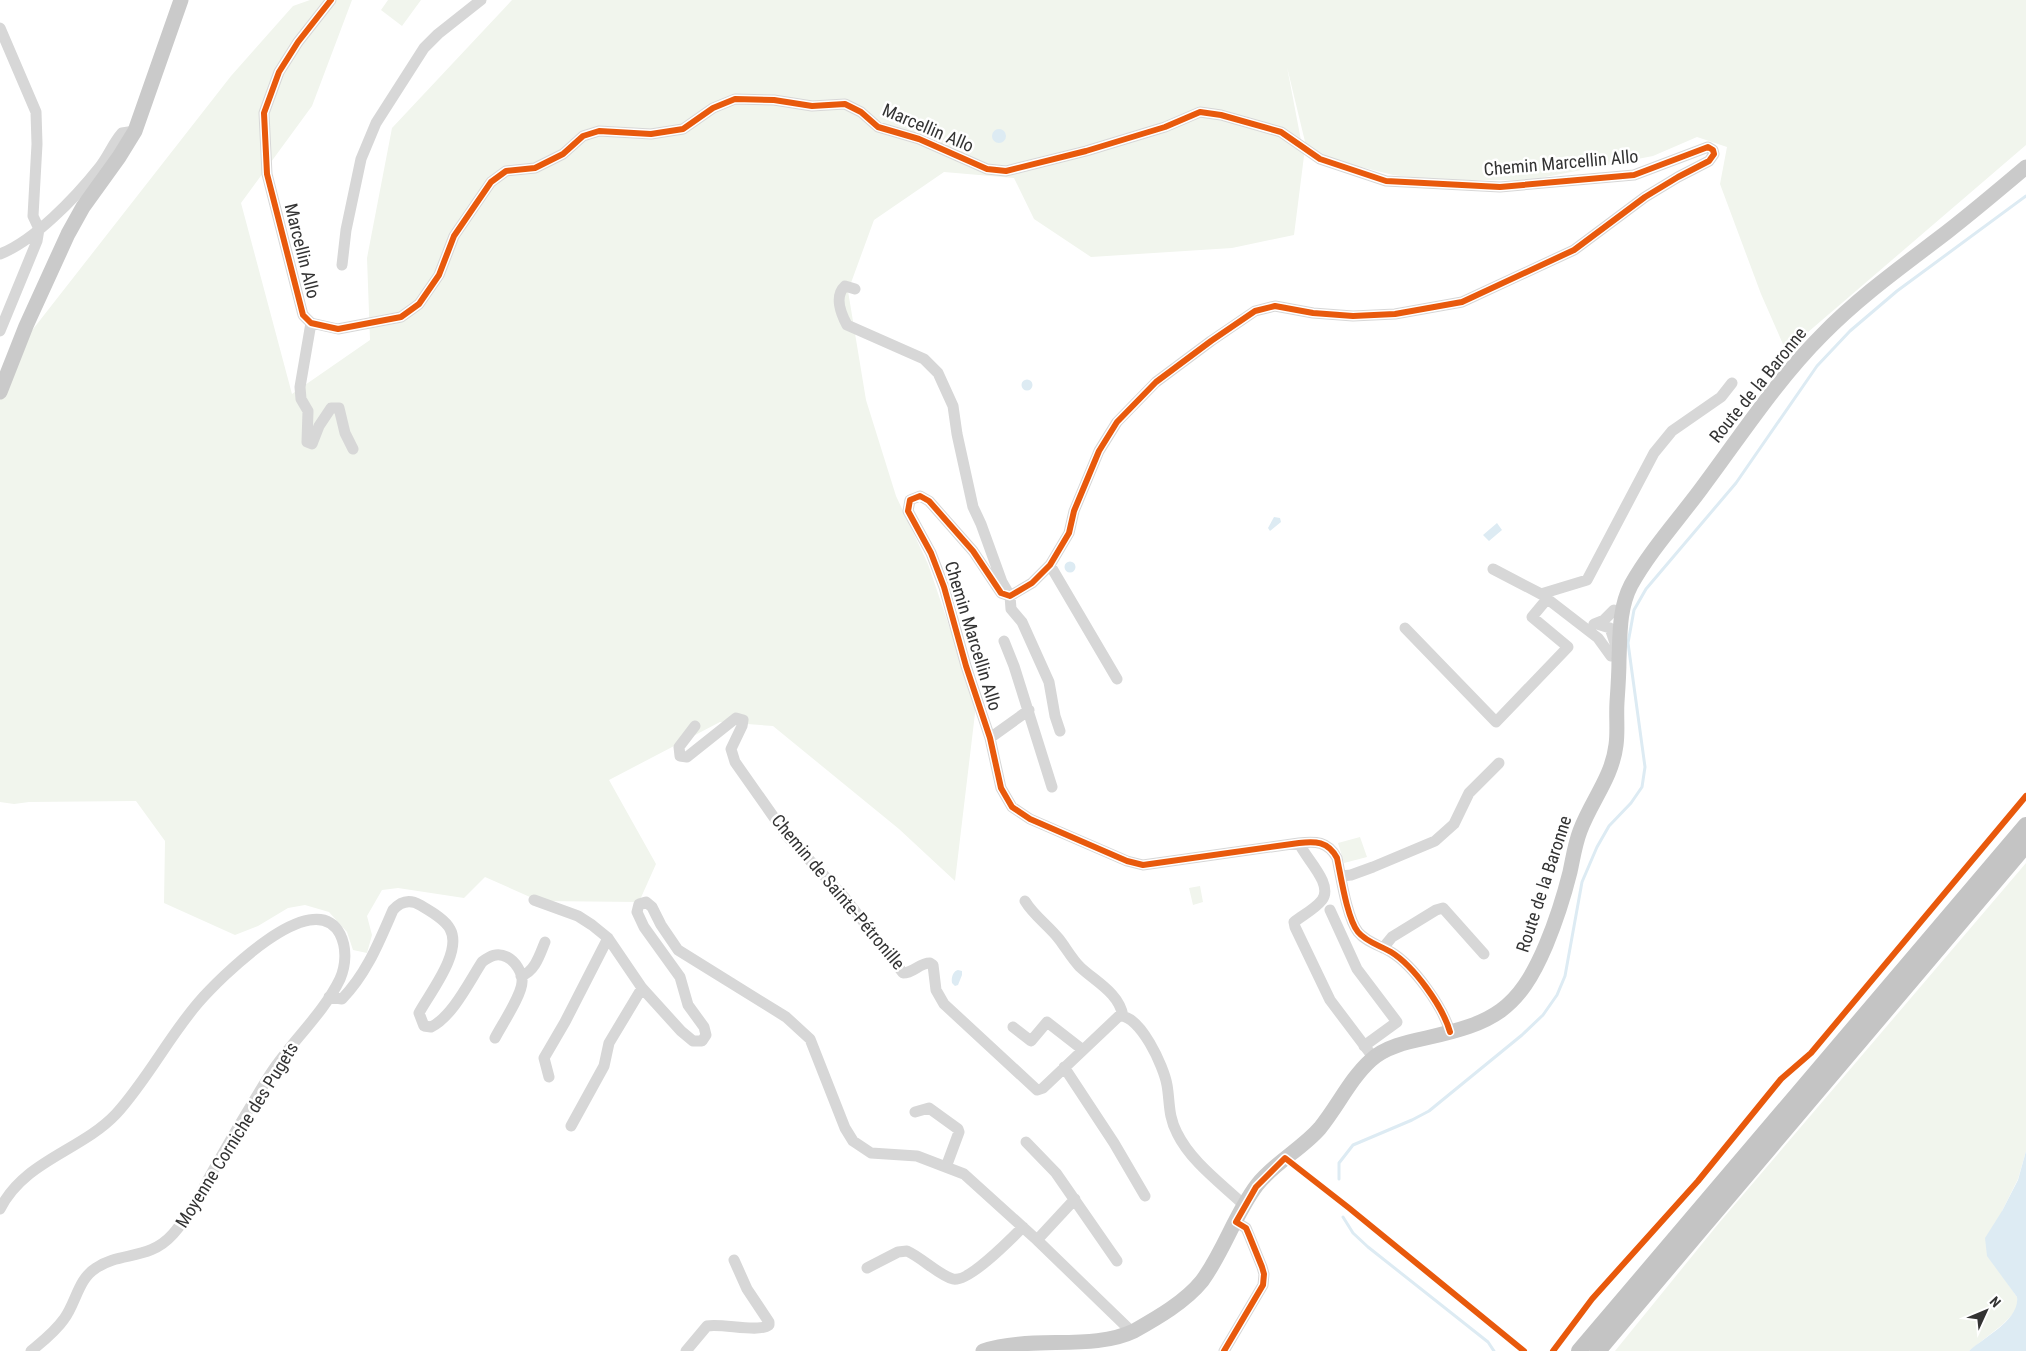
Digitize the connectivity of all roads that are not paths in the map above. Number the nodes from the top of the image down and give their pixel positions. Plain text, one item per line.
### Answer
1 (181, 0) edge
2 (331, 0) edge
3 (481, 0) edge
4 (0, 28) edge
5 (135, 131) junction
6 (1086, 151) joint
7 (2026, 168) edge
8 (39, 229) junction
9 (0, 254) edge
10 (342, 265) dead end
11 (855, 289) dead end
12 (311, 323) junction
13 (0, 332) edge
14 (1732, 383) dead end
15 (0, 392) edge
16 (353, 449) dead end
17 (1050, 565) junction
18 (1492, 569) dead end
19 (1010, 596) junction
20 (1544, 596) junction
21 (1609, 627) junction
22 (1406, 628) dead end
23 (1004, 641) dead end
24 (1615, 659) junction
25 (1117, 679) dead end
26 (1029, 710) junction
27 (695, 726) dead end
28 (1060, 731) dead end
29 (990, 738) junction
30 (1499, 763) dead end
31 (1052, 786) dead end
32 (2026, 825) edge
33 (1299, 843) junction
34 (2026, 845) edge
35 (1341, 876) junction
36 (534, 900) dead end
37 (1025, 901) dead end
38 (1330, 910) dead end
39 (608, 938) junction
40 (546, 942) dead end
41 (1383, 948) junction
42 (1484, 954) dead end
43 (522, 976) junction
44 (642, 988) junction
45 (329, 997) junction
46 (1123, 1016) junction
47 (1013, 1027) dead end
48 (1450, 1032) junction
49 (495, 1038) dead end
50 (1083, 1050) junction
51 (1368, 1051) junction
52 (1064, 1067) junction
53 (549, 1077) dead end
54 (915, 1112) dead end
55 (571, 1126) dead end
56 (1026, 1142) dead end
57 (946, 1167) junction
58 (1145, 1196) dead end
59 (1078, 1202) junction
60 (1245, 1206) junction
61 (0, 1209) edge
62 (1236, 1222) junction
63 (1023, 1227) junction
64 (1040, 1243) junction
65 (734, 1260) dead end
66 (1117, 1261) dead end
67 (867, 1268) dead end
68 (1132, 1332) junction
69 (31, 1351) edge
70 (686, 1351) edge
71 (983, 1351) edge
72 (1224, 1351) edge
73 (1579, 1351) edge
74 (1598, 1351) edge

1 - 5 main road
2 - 12 street, Marcellin Allo
3 - 10 street
4 - 8 street
5 - 8 street
5 - 15 main road
6 - 12 street, Marcellin Allo
6 - 17 street, Chemin Marcellin Allo
7 - 21 main road, Route de la Baronne
8 - 9 street
8 - 13 street
11 - 19 street
12 - 16 street
14 - 20 street
17 - 19 street, Chemin Marcellin Allo
17 - 25 street
18 - 20 street
19 - 28 street
19 - 29 street, Chemin Marcellin Allo
20 - 21 street
20 - 22 street
21 - 24 main road, Route de la Baronne
21 - 24 street
23 - 26 street
24 - 48 main road, Route de la Baronne
26 - 29 street
26 - 31 street
27 - 52 street, Chemin de Sainte-Pétronille
29 - 33 street, Chemin Marcellin Allo
30 - 35 street
32 - 73 highway
33 - 35 street, Chemin Marcellin Allo
33 - 51 street
34 - 74 highway
35 - 41 street, Chemin Marcellin Allo
36 - 39 street
37 - 46 street
38 - 51 street
39 - 44 street
39 - 53 street
40 - 43 street
41 - 42 street
41 - 48 street, Chemin Marcellin Allo
43 - 45 street
43 - 49 street
44 - 55 street
44 - 57 street
45 - 61 street, Moyenne Corniche des Pugets
45 - 69 street, Moyenne Corniche des Pugets
46 - 50 street, Chemin de Sainte-Pétronille
46 - 60 street
47 - 50 street
48 - 51 main road, Route de la Baronne
50 - 52 street, Chemin de Sainte-Pétronille
51 - 60 main road, Route de la Baronne
52 - 58 street
54 - 57 street
56 - 59 street
57 - 63 street
59 - 64 street
59 - 66 street
60 - 62 main road, Route de la Baronne
62 - 68 main road, Route de la Baronne
62 - 72 street
63 - 64 street
63 - 67 street
64 - 68 street
65 - 70 street
68 - 71 main road, Route de la Baronne

